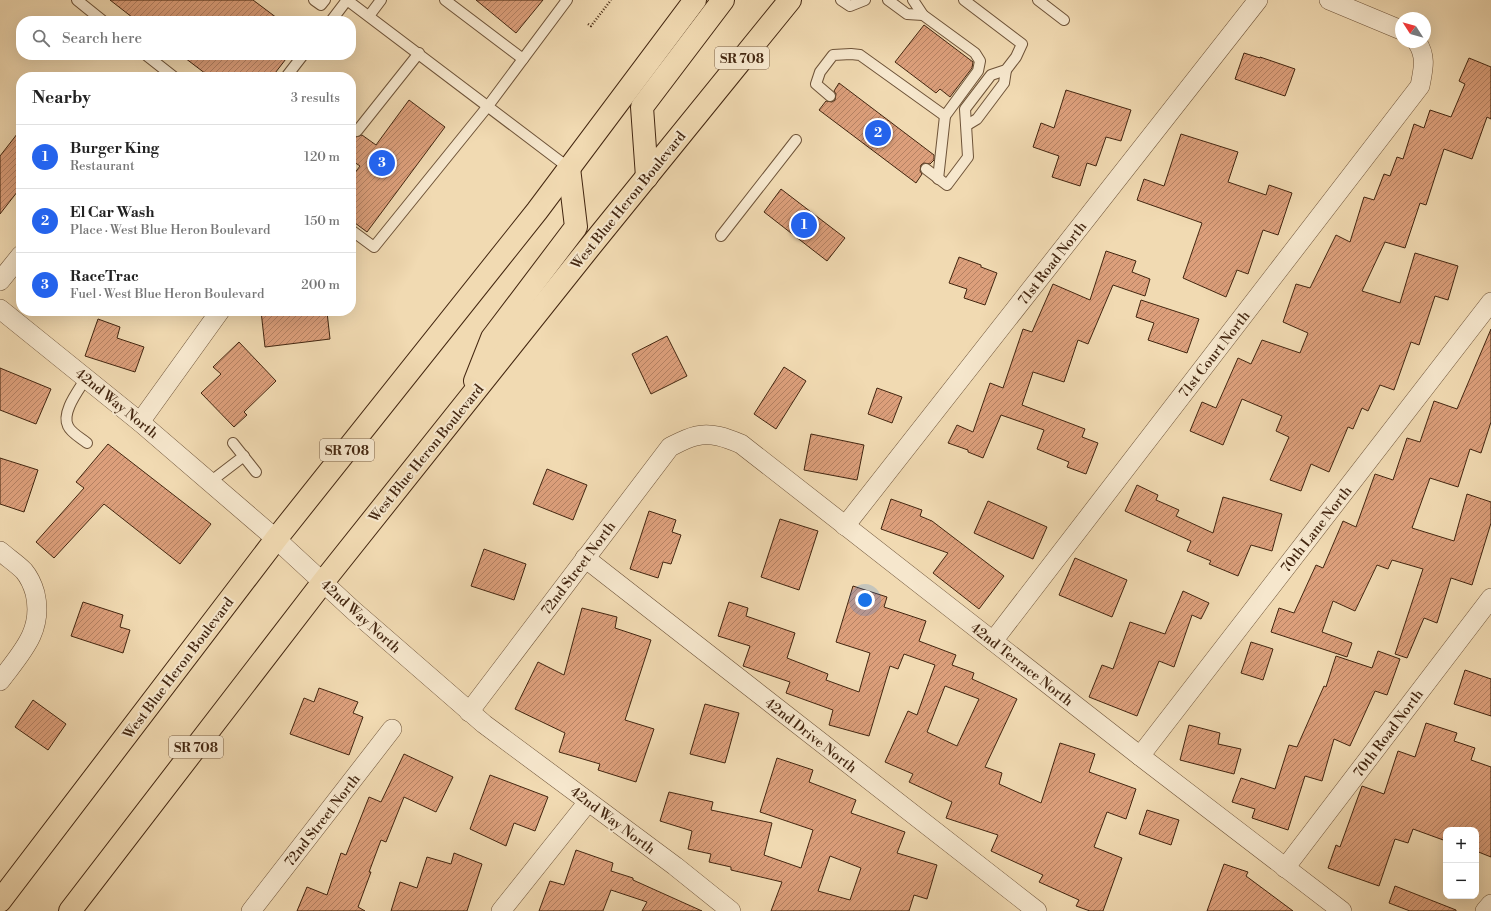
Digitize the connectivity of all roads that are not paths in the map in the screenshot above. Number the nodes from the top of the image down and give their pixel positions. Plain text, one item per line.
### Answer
1 (77, 0) edge
2 (314, 0) edge
3 (325, 0) edge
4 (347, 0) edge
5 (381, 0) edge
6 (445, 0) edge
7 (567, 0) edge
8 (695, 0) edge
9 (723, 0) edge
10 (790, 0) edge
11 (841, 0) edge
12 (865, 0) edge
13 (888, 0) edge
14 (913, 0) edge
15 (964, 0) edge
16 (1038, 0) edge
17 (1258, 0) edge
18 (1329, 0) edge
19 (923, 15) junction
20 (97, 16) edge
21 (335, 16) edge
22 (369, 16) junction
23 (1064, 20) dead end
24 (1395, 28) edge
25 (1421, 48) edge
26 (418, 53) junction
27 (523, 58) junction
28 (152, 60) edge
29 (300, 60) edge
30 (1006, 70) junction
31 (168, 72) edge
32 (290, 72) edge
33 (830, 96) dead end
34 (488, 106) junction
35 (945, 116) junction
36 (966, 125) junction
37 (357, 131) dead end
38 (796, 140) dead end
39 (570, 168) junction
40 (926, 169) dead end
41 (647, 177) junction
42 (938, 179) junction
43 (356, 234) edge
44 (722, 236) dead end
45 (16, 261) edge
46 (0, 281) edge
47 (1491, 302) edge
48 (0, 309) edge
49 (216, 316) edge
50 (86, 378) junction
51 (467, 401) junction
52 (140, 422) junction
53 (696, 435) joint
54 (87, 443) dead end
55 (234, 443) dead end
56 (244, 456) junction
57 (256, 472) dead end
58 (210, 482) junction
59 (846, 526) junction
60 (276, 539) junction
61 (0, 551) edge
62 (585, 558) junction
63 (323, 582) junction
64 (1491, 598) edge
65 (993, 641) junction
66 (0, 681) edge
67 (469, 712) junction
68 (392, 729) dead end
69 (1140, 756) junction
70 (588, 802) junction
71 (1285, 868) junction
72 (0, 901) edge
73 (1491, 904) edge
74 (70, 911) edge
75 (251, 911) edge
76 (501, 911) edge
77 (732, 911) edge
78 (1037, 911) edge
79 (1342, 911) edge
80 (1485, 911) edge

1 - 20 lane
2 - 3 lane
4 - 21 lane
4 - 22 lane
5 - 22 lane
6 - 27 lane
7 - 27 lane
8 - 39 highway, West Blue Heron Boulevard / SR 708
9 - 41 highway
10 - 41 highway, West Blue Heron Boulevard / SR 708
11 - 12 lane
13 - 19 lane
14 - 19 lane
15 - 30 lane
16 - 23 lane
17 - 59 street, 71st Road North
18 - 24 street
19 - 35 lane
22 - 26 lane
25 - 65 street, 71st Court North
26 - 34 lane
26 - 37 lane
27 - 34 lane
28 - 31 lane
29 - 32 lane
30 - 36 lane
30 - 36 lane
33 - 35 lane
34 - 39 lane
34 - 43 lane
35 - 42 lane
36 - 42 lane
38 - 44 lane
39 - 51 highway
39 - 60 highway, West Blue Heron Boulevard / SR 708
40 - 42 lane
41 - 51 highway, West Blue Heron Boulevard / SR 708
45 - 46 street
47 - 69 street, 70th Lane North
48 - 50 street, 42nd Way North
49 - 52 street
50 - 52 street, 42nd Way North
50 - 54 lane
51 - 63 highway, West Blue Heron Boulevard / SR 708
52 - 58 street, 42nd Way North
53 - 59 street, 42nd Terrace North
53 - 62 street, 72nd Street North
55 - 56 lane
56 - 57 lane
56 - 58 lane
58 - 60 street, 42nd Way North
59 - 65 street, 42nd Terrace North
60 - 63 street, 42nd Way North
60 - 72 highway, West Blue Heron Boulevard / SR 708
61 - 66 street
62 - 67 street, 72nd Street North
62 - 78 street, 42nd Drive North
63 - 67 street, 42nd Way North
63 - 74 highway, West Blue Heron Boulevard / SR 708
64 - 71 street, 70th Road North
65 - 69 street, 42nd Terrace North
67 - 70 street, 42nd Way North
68 - 75 street, 72nd Street North
69 - 71 street, 42nd Terrace North
70 - 76 street
70 - 77 street, 42nd Way North
71 - 79 street, 42nd Terrace North
73 - 80 street

